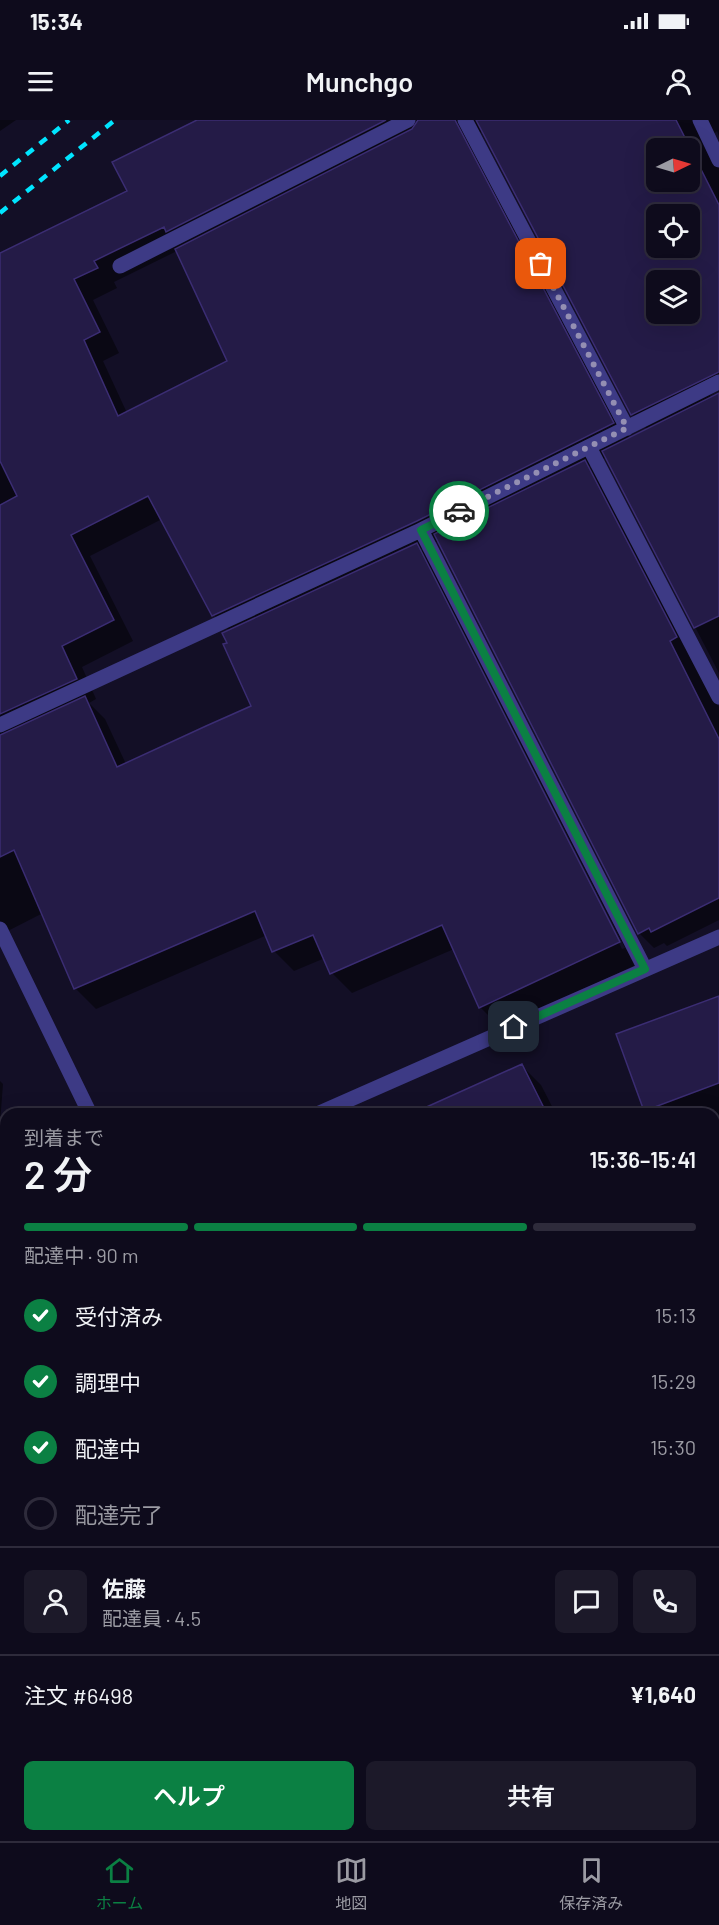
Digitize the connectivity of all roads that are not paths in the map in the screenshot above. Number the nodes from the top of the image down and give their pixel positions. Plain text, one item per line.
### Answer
1 (408, 120) edge
2 (465, 120) edge
3 (700, 120) edge
4 (719, 160) edge
5 (120, 266) dead end
6 (718, 384) edge
7 (627, 428) junction
8 (589, 447) junction
9 (421, 530) junction
10 (719, 697) edge
11 (0, 725) edge
12 (0, 929) edge
13 (719, 937) edge
14 (645, 969) junction
15 (87, 1108) edge
16 (331, 1108) edge

1 - 5 street
2 - 7 street
3 - 4 street
6 - 7 street
7 - 8 street
8 - 9 street
8 - 10 street
9 - 11 street
9 - 14 street
12 - 15 street
13 - 14 street
14 - 16 street

